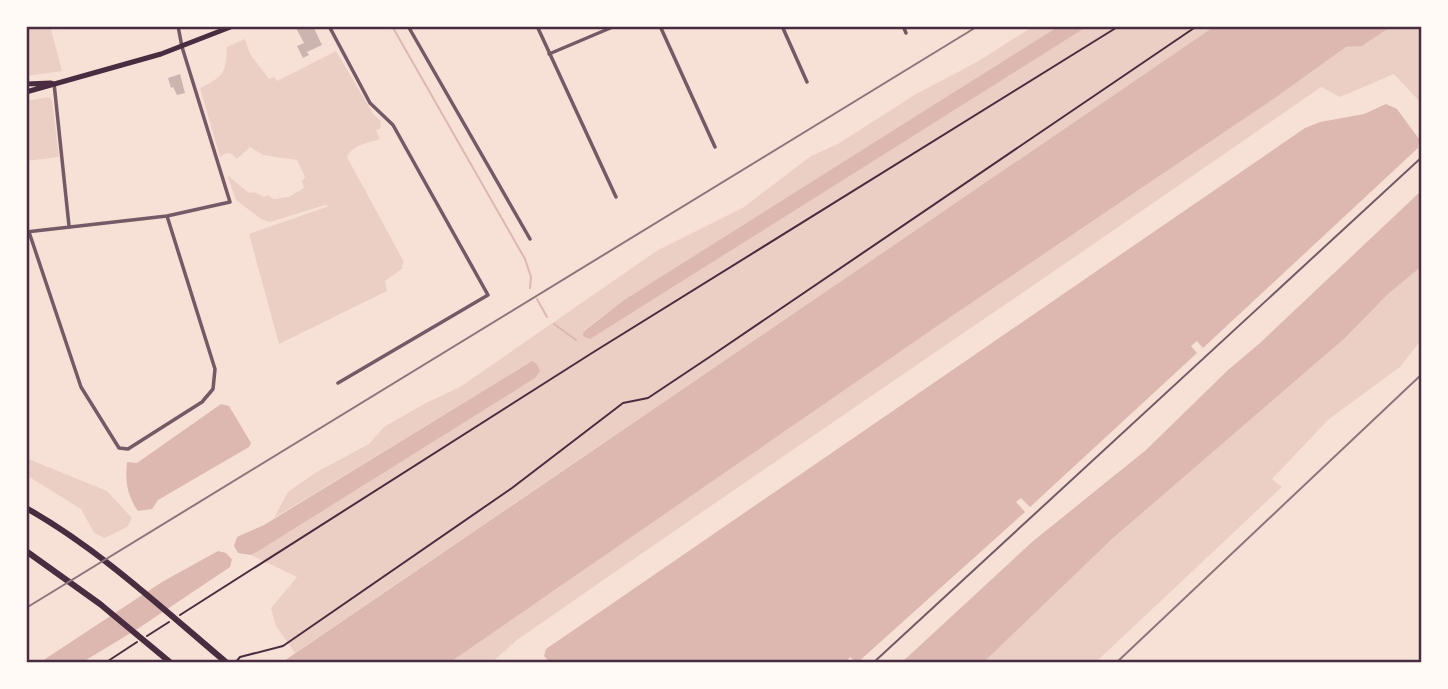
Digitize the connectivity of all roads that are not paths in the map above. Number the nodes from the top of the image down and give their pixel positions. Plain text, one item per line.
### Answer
1 (178, 26) edge
2 (233, 26) edge
3 (329, 26) edge
4 (408, 26) edge
5 (537, 26) edge
6 (615, 26) edge
7 (660, 26) edge
8 (782, 26) edge
9 (903, 26) edge
10 (906, 33) dead end
11 (182, 47) junction
12 (549, 54) junction
13 (807, 82) dead end
14 (54, 83) junction
15 (26, 84) edge
16 (26, 92) edge
17 (715, 147) dead end
18 (1422, 157) edge
19 (616, 197) dead end
20 (167, 216) junction
21 (69, 226) junction
22 (28, 232) edge
23 (530, 239) dead end
24 (338, 383) dead end
25 (26, 508) edge
26 (26, 551) edge
27 (171, 663) edge
28 (227, 663) edge
29 (873, 663) edge

1 - 11 street
2 - 11 main road
3 - 24 street
4 - 23 street
5 - 12 street
6 - 12 street
7 - 17 street
8 - 13 street
9 - 10 street
11 - 14 main road
11 - 20 street
12 - 19 street
14 - 15 main road
14 - 16 main road
14 - 21 street
18 - 29 lane
20 - 21 street
20 - 22 street
21 - 22 street
25 - 28 highway
26 - 27 highway

